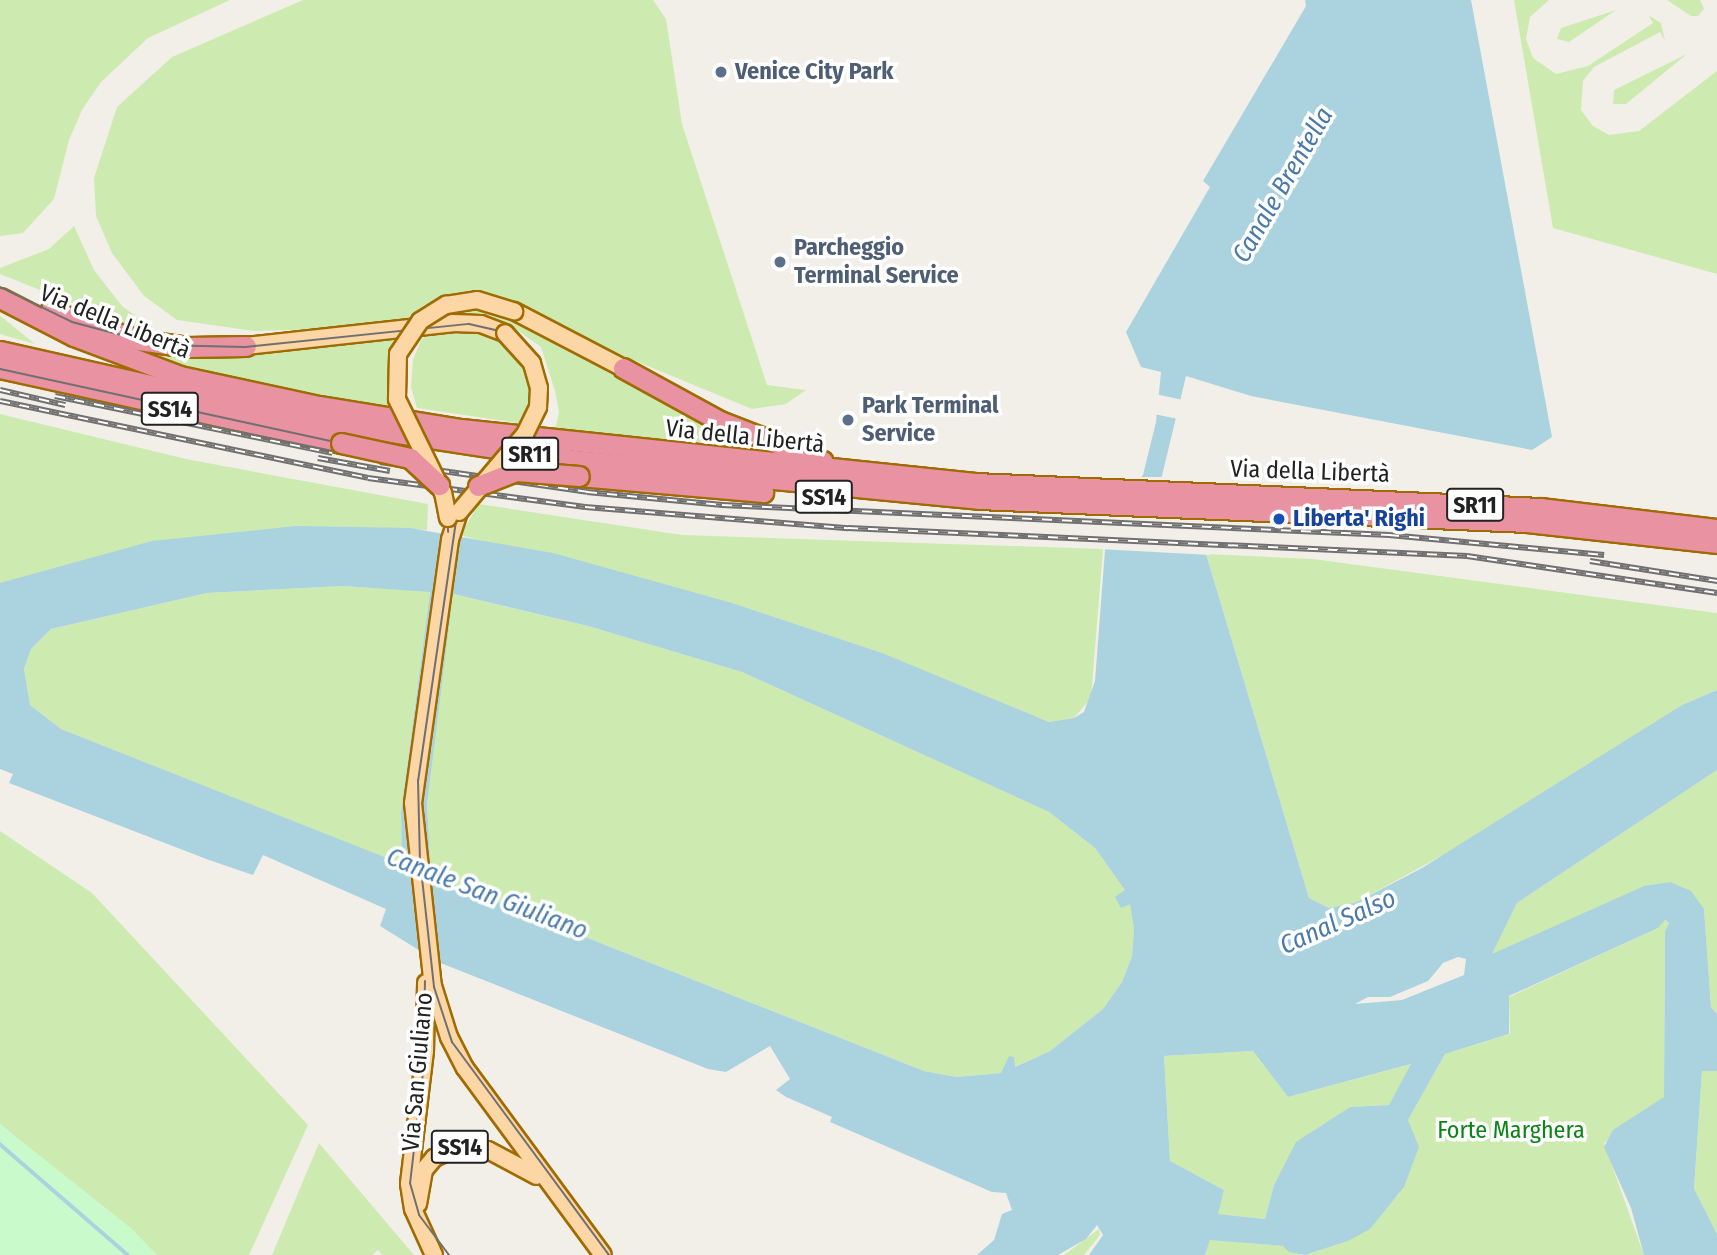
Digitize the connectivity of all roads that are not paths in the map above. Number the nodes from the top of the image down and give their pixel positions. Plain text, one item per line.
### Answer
1 (0, 285) edge
2 (0, 298) edge
3 (246, 346) joint
4 (2, 356) edge
5 (623, 368) joint
6 (854, 472) junction
7 (439, 485) junction
8 (478, 486) junction
9 (1068, 495) junction
10 (1231, 502) junction
11 (1717, 529) edge
12 (450, 540) junction
13 (1717, 543) edge
14 (427, 956) junction
15 (552, 1189) junction
16 (420, 1228) junction
17 (434, 1255) edge
18 (603, 1255) edge

1 - 3 highway, SS14
2 - 6 highway, Via della Libertà / SR11
3 - 8 main road, SS14, bridge
4 - 7 highway, SS14, bridge
4 - 9 highway, Via della Libertà / SR11
5 - 6 highway, SS14
5 - 7 main road, SS14, bridge
6 - 9 highway, Via della Libertà / SR11
7 - 12 main road, SS14, bridge
8 - 9 highway, SS14, bridge
8 - 12 main road, SS14, bridge
9 - 10 highway, Via della Libertà / SR11
10 - 11 highway, Via della Libertà / SR11
10 - 13 highway, Via della Libertà / SR11
12 - 14 main road, SS14
14 - 15 main road, Via San Giuliano / SS14
14 - 16 main road, Via San Giuliano / SS14
15 - 16 main road, SS14
15 - 18 main road, Via San Giuliano / SS14
16 - 17 main road, Via San Giuliano / SS14

